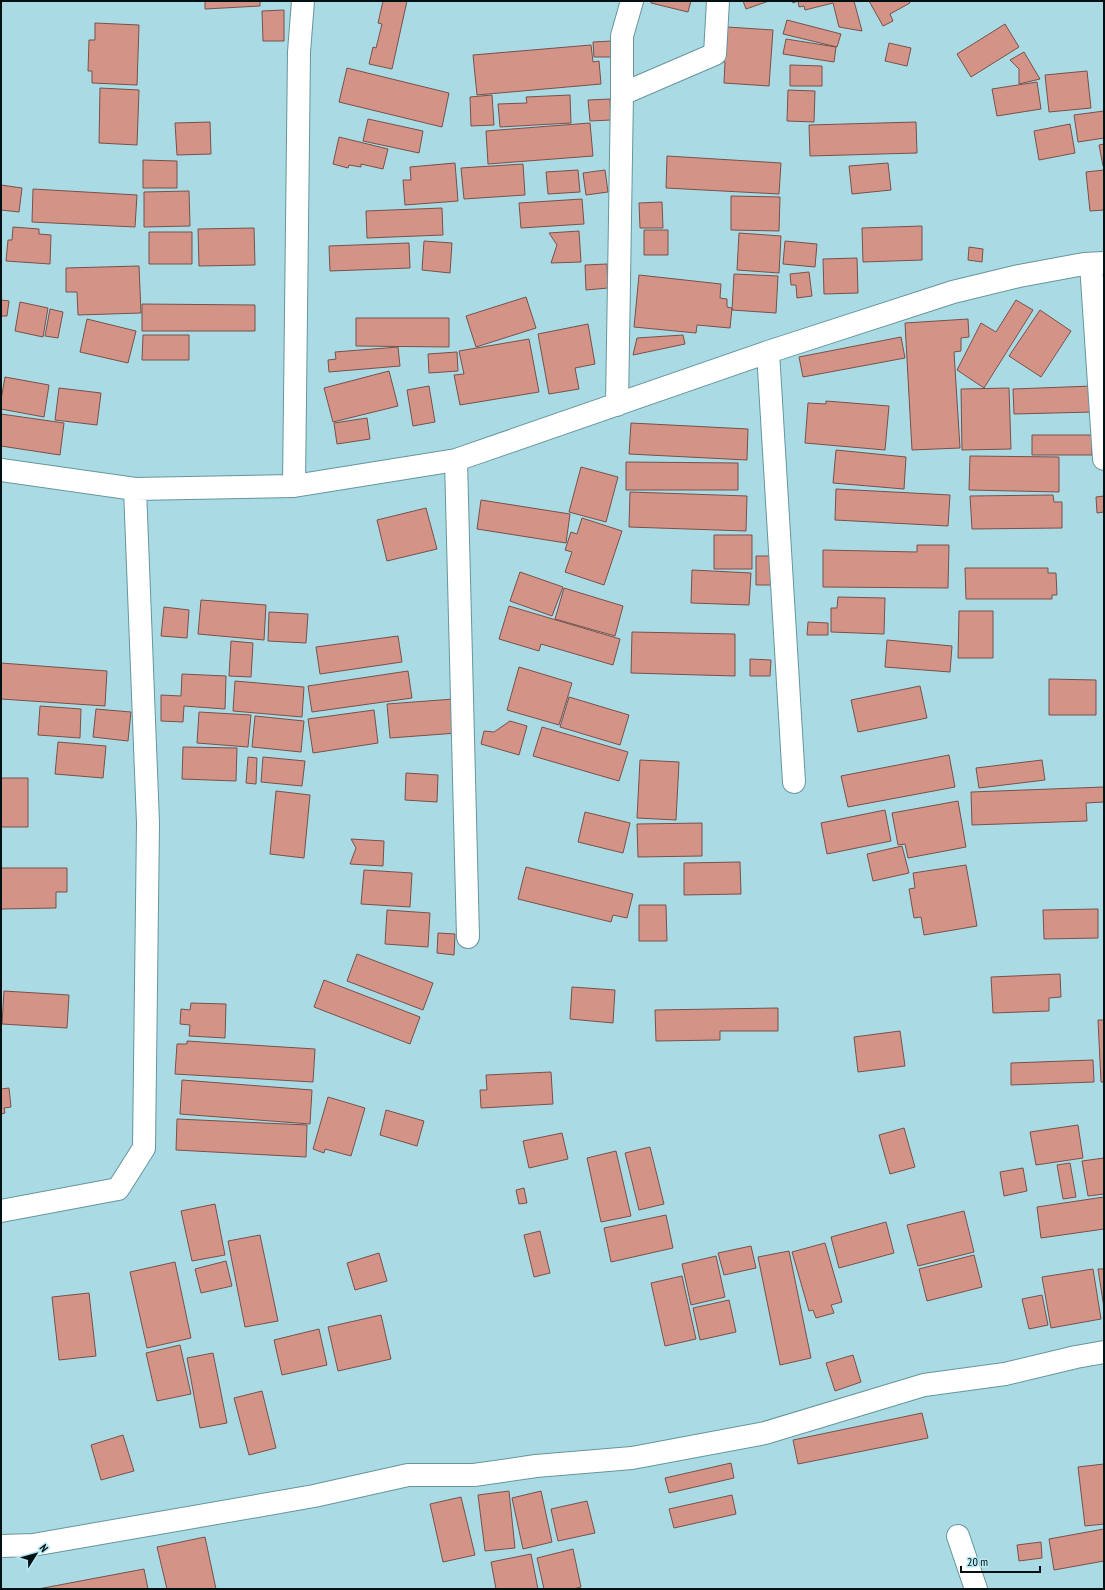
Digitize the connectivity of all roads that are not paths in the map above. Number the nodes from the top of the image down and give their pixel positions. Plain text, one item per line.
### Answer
1 (302, 1) edge
2 (632, 1) edge
3 (718, 1) edge
4 (622, 94) junction
5 (1097, 264) edge
6 (768, 352) junction
7 (617, 405) junction
8 (1104, 459) edge
9 (456, 460) junction
10 (1, 470) edge
11 (294, 486) junction
12 (135, 489) junction
13 (794, 782) dead end
14 (468, 937) dead end
15 (1, 1211) edge
16 (1104, 1352) edge
17 (958, 1536) dead end
18 (1, 1546) edge
19 (976, 1589) edge

1 - 11 street
2 - 4 street
3 - 4 street
4 - 7 street
5 - 6 street
5 - 8 street
6 - 7 street
6 - 13 street
7 - 9 street
9 - 11 street
9 - 14 street
10 - 12 street
11 - 12 street
12 - 15 street
16 - 18 street
17 - 19 street

